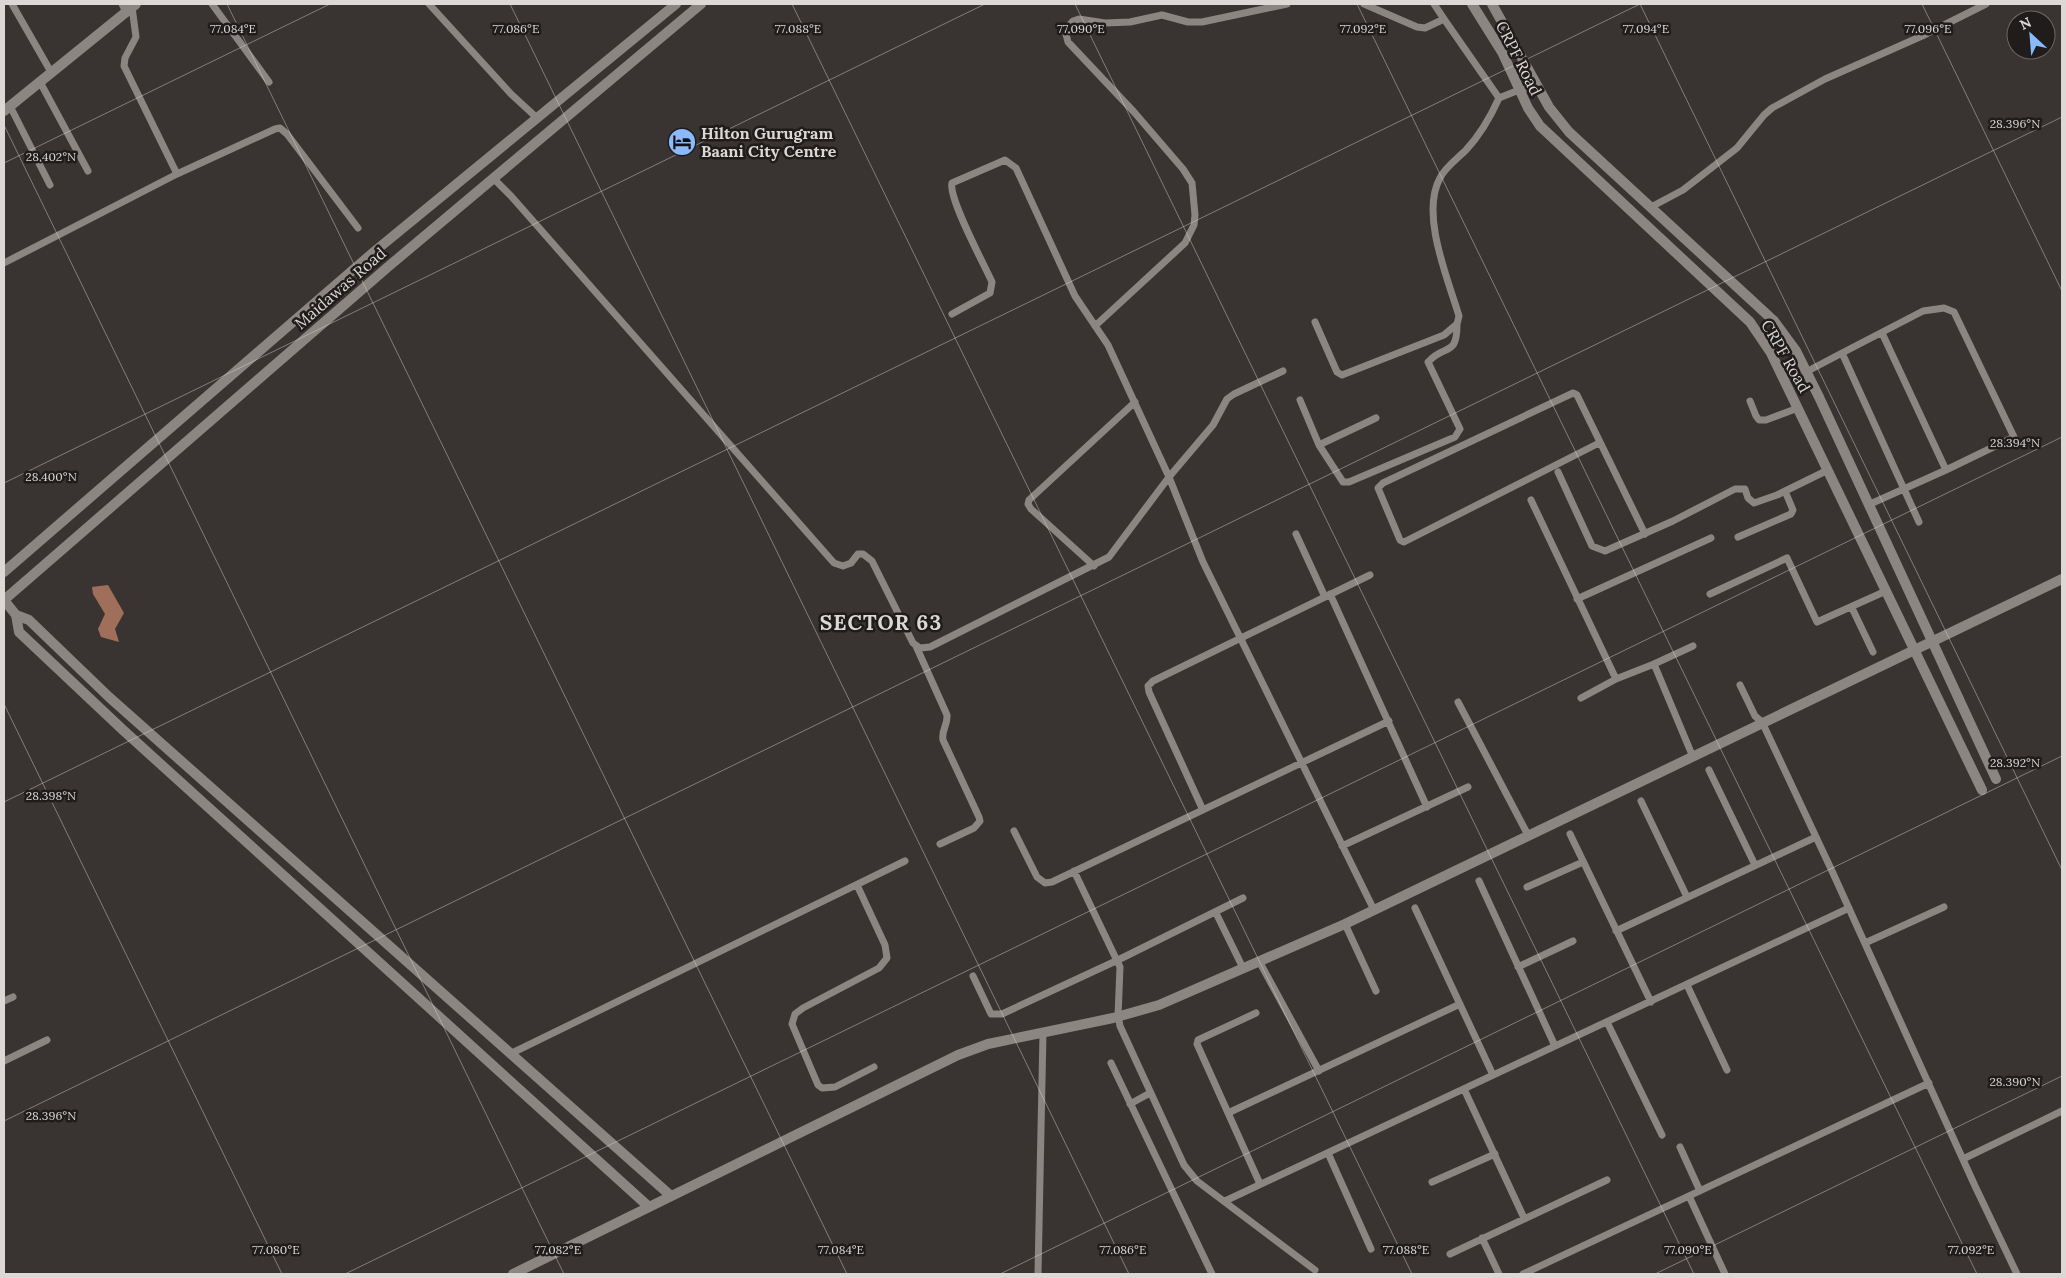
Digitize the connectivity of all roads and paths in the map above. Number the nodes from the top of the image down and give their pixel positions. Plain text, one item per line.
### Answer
1 (12, 4) edge
2 (212, 4) edge
3 (429, 4) edge
4 (676, 4) edge
5 (701, 4) edge
6 (1287, 4) edge
7 (1364, 4) edge
8 (1434, 4) edge
9 (1472, 4) edge
10 (1492, 4) edge
11 (1986, 4) edge
12 (129, 7) edge
13 (1444, 19) junction
14 (634, 40) junction
15 (646, 52) junction
16 (51, 72) junction
17 (40, 82) junction
18 (269, 82) dead end
19 (1538, 88) junction
20 (1519, 90) junction
21 (1499, 98) junction
22 (7, 108) edge
23 (536, 117) junction
24 (88, 171) dead end
25 (177, 174) junction
26 (493, 178) junction
27 (50, 185) dead end
28 (1651, 207) junction
29 (358, 228) dead end
30 (4, 263) edge
31 (952, 314) dead end
32 (1315, 322) dead end
33 (1458, 324) junction
34 (1095, 326) junction
35 (1882, 333) junction
36 (1842, 354) junction
37 (1283, 371) dead end
38 (1806, 372) junction
39 (1300, 400) dead end
40 (1750, 401) dead end
41 (1135, 402) junction
42 (1798, 408) junction
43 (1376, 418) dead end
44 (1599, 443) junction
45 (1319, 445) junction
46 (1828, 470) junction
47 (1946, 470) junction
48 (1558, 472) dead end
49 (1169, 477) junction
50 (1904, 489) junction
51 (1785, 491) junction
52 (1530, 500) dead end
53 (1868, 505) junction
54 (1919, 522) dead end
55 (1296, 534) dead end
56 (1645, 534) junction
57 (1738, 537) dead end
58 (1711, 538) dead end
59 (1094, 566) junction
60 (4, 572) edge
61 (1370, 576) dead end
62 (2062, 579) edge
63 (1886, 591) junction
64 (1710, 594) dead end
65 (1327, 596) junction
66 (1578, 599) junction
67 (4, 600) edge
68 (1852, 608) junction
69 (16, 614) junction
70 (1238, 637) junction
71 (1931, 641) junction
72 (916, 645) junction
73 (1693, 646) dead end
74 (1915, 650) junction
75 (1873, 652) dead end
76 (1654, 664) junction
77 (1616, 679) junction
78 (1740, 684) dead end
79 (1581, 698) dead end
80 (1458, 702) dead end
81 (1389, 721) junction
82 (1762, 722) junction
83 (1693, 757) junction
84 (1302, 764) junction
85 (1709, 770) dead end
86 (1996, 779) dead end
87 (1468, 787) dead end
88 (1982, 790) dead end
89 (1641, 801) dead end
90 (1427, 807) junction
91 (1202, 808) junction
92 (1014, 831) dead end
93 (1570, 834) dead end
94 (1528, 835) junction
95 (1816, 837) junction
96 (940, 844) dead end
97 (1342, 846) junction
98 (905, 861) dead end
99 (1583, 862) junction
100 (1755, 865) junction
101 (1074, 871) junction
102 (1479, 882) dead end
103 (857, 885) junction
104 (1527, 887) dead end
105 (1687, 897) junction
106 (1243, 898) dead end
107 (1944, 907) dead end
108 (1415, 908) dead end
109 (1849, 908) junction
110 (1374, 910) junction
111 (1216, 913) junction
112 (1345, 924) junction
113 (1616, 930) junction
114 (1573, 941) dead end
115 (1865, 943) junction
116 (1118, 960) junction
117 (1259, 960) junction
118 (1518, 967) junction
119 (1243, 968) junction
120 (972, 976) dead end
121 (1687, 985) junction
122 (1376, 991) dead end
123 (12, 997) dead end
124 (4, 1001) edge
125 (1651, 1002) junction
126 (1460, 1004) junction
127 (1256, 1013) dead end
128 (1118, 1016) junction
129 (1607, 1022) junction
130 (1043, 1034) junction
131 (47, 1040) dead end
132 (1554, 1046) junction
133 (510, 1054) junction
134 (4, 1061) edge
135 (1111, 1063) dead end
136 (874, 1067) dead end
137 (1727, 1070) dead end
138 (1319, 1071) junction
139 (1493, 1075) junction
140 (1928, 1083) junction
141 (1464, 1089) junction
142 (1150, 1093) junction
143 (1130, 1104) junction
144 (2062, 1111) edge
145 (1228, 1113) junction
146 (1662, 1135) dead end
147 (1680, 1147) dead end
148 (1328, 1153) junction
149 (1495, 1154) junction
150 (1963, 1159) junction
151 (1607, 1180) dead end
152 (1432, 1182) dead end
153 (1260, 1184) junction
154 (1700, 1191) junction
155 (671, 1196) junction
156 (1689, 1196) junction
157 (1225, 1201) junction
158 (649, 1207) junction
159 (1524, 1218) junction
160 (1482, 1238) junction
161 (1371, 1249) dead end
162 (1450, 1254) dead end
163 (1315, 1270) dead end
164 (513, 1274) edge
165 (1038, 1274) edge
166 (1212, 1274) edge
167 (1499, 1274) edge
168 (1523, 1274) edge
169 (1725, 1274) edge
170 (2017, 1274) edge

1 - 16 street
2 - 18 street
3 - 23 street
4 - 14 street, Maidawas Road
5 - 15 street, Maidawas Road
6 - 34 street
7 - 13 street
8 - 13 street
9 - 20 street, CRPF Road
10 - 19 street
11 - 28 street
12 - 16 street
12 - 25 street
13 - 21 street
14 - 15 street
14 - 23 street, Maidawas Road
15 - 26 street, Maidawas Road
16 - 17 street
17 - 22 street
17 - 24 street
19 - 20 street
19 - 28 street
20 - 21 street
20 - 42 street, CRPF Road
21 - 33 street
22 - 27 street
23 - 60 street, Maidawas Road
25 - 29 street
25 - 30 street
26 - 67 street, Maidawas Road
26 - 72 street
28 - 38 street
31 - 34 street
32 - 33 street
33 - 45 street
34 - 41 street
35 - 36 street
35 - 47 street
35 - 47 street
36 - 38 street
36 - 50 street
37 - 49 street
38 - 53 street
39 - 45 street
40 - 42 street
41 - 49 street
41 - 59 street
42 - 46 street, CRPF Road
43 - 45 street
44 - 44 street
44 - 56 street
46 - 51 street
46 - 63 street, CRPF Road
47 - 50 street
48 - 56 street
49 - 59 street
49 - 70 street
50 - 53 street
50 - 54 street
51 - 56 street
51 - 57 street
52 - 66 street
53 - 71 street
55 - 65 street
58 - 66 street
59 - 72 street
61 - 65 street
62 - 71 street
63 - 68 street
63 - 74 street, CRPF Road
64 - 68 street
65 - 70 street
65 - 81 street
66 - 77 street
67 - 69 street
68 - 75 street
69 - 133 street
69 - 158 street
70 - 84 street
70 - 91 street
71 - 74 street
71 - 86 street
72 - 96 street
73 - 76 street
74 - 82 street
74 - 88 street, CRPF Road
76 - 77 street
76 - 83 street
77 - 79 street
78 - 82 street
80 - 94 street
81 - 84 street
81 - 90 street
82 - 83 street
82 - 95 street
83 - 94 street
84 - 91 street
84 - 97 street
85 - 100 street
87 - 90 street
89 - 105 street
90 - 97 street
91 - 101 street
92 - 101 street
93 - 99 street
94 - 110 street
95 - 100 street
95 - 109 street
97 - 110 street
98 - 103 street
99 - 104 street
99 - 113 street
100 - 105 street
101 - 116 street
102 - 118 street
103 - 133 street
103 - 136 street
105 - 113 street
106 - 111 street
107 - 115 street
108 - 126 street
109 - 115 street
109 - 121 street
110 - 112 street
111 - 116 street
111 - 119 street
112 - 117 street
112 - 122 street
113 - 125 street
114 - 118 street
115 - 140 street
116 - 120 street
116 - 128 street
117 - 119 street
117 - 138 street
118 - 132 street
119 - 128 street
121 - 125 street
121 - 137 street
123 - 124 street
125 - 129 street
126 - 138 street
126 - 139 street
127 - 145 street
128 - 130 street
128 - 142 street
129 - 132 street
129 - 146 street
130 - 155 street
130 - 165 street
131 - 134 street
132 - 139 street
133 - 155 street
135 - 143 street
138 - 145 street
139 - 141 street
140 - 150 street
140 - 154 street
141 - 148 street
141 - 149 street
142 - 143 street
142 - 157 street
143 - 166 street
144 - 150 street
145 - 153 street
147 - 154 street
148 - 153 street
148 - 161 street
149 - 152 street
149 - 159 street
150 - 170 street
151 - 159 street
153 - 157 street
154 - 156 street
155 - 158 street
156 - 168 street
156 - 169 street
157 - 163 street
158 - 164 street
159 - 160 street
160 - 162 street
160 - 167 street

